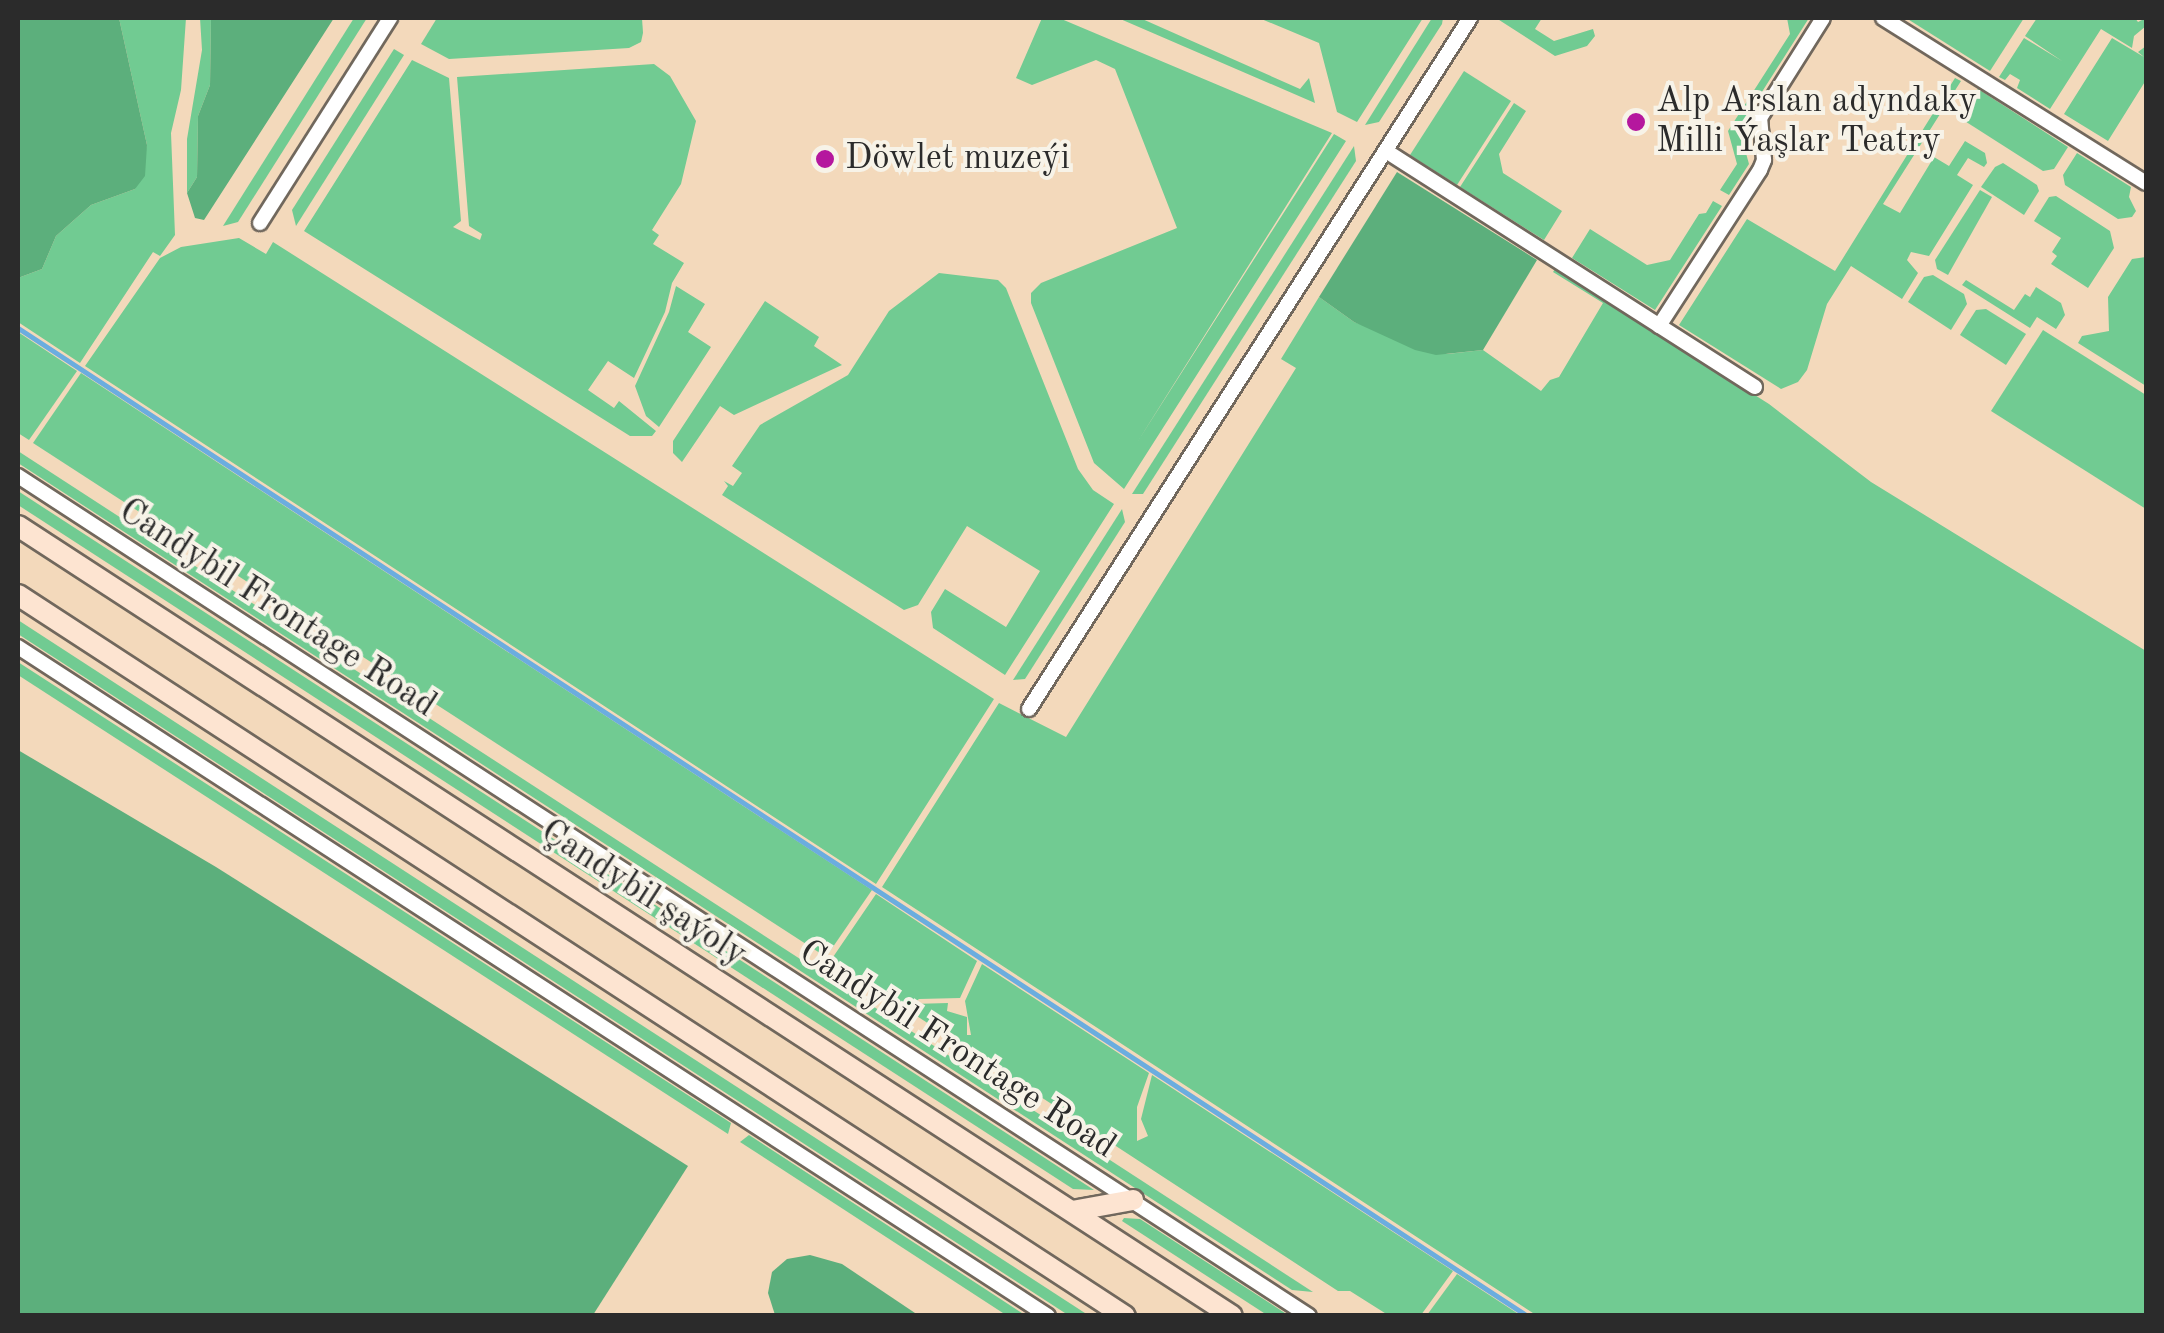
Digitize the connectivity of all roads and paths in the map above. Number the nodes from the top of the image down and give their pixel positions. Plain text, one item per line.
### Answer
1 (390, 18) edge
2 (1470, 18) edge
3 (1823, 18) edge
4 (1883, 18) edge
5 (1386, 151) junction
6 (2146, 183) edge
7 (260, 223) dead end
8 (1659, 326) junction
9 (1755, 387) dead end
10 (18, 476) edge
11 (18, 526) edge
12 (18, 595) edge
13 (18, 647) edge
14 (1029, 709) dead end
15 (1133, 1200) junction
16 (1072, 1211) junction
17 (1048, 1316) edge
18 (1125, 1316) edge
19 (1232, 1316) edge
20 (1309, 1316) edge

1 - 7 street
2 - 5 street
3 - 8 street
4 - 6 street
5 - 8 street
5 - 14 street
8 - 9 street
10 - 15 street, Candybil Frontage Road
11 - 16 main road, Çandybil şaýoly
12 - 18 main road
13 - 17 street
15 - 16 main road
15 - 20 street, Candybil Frontage Road
16 - 19 main road, Çandybil şaýoly

